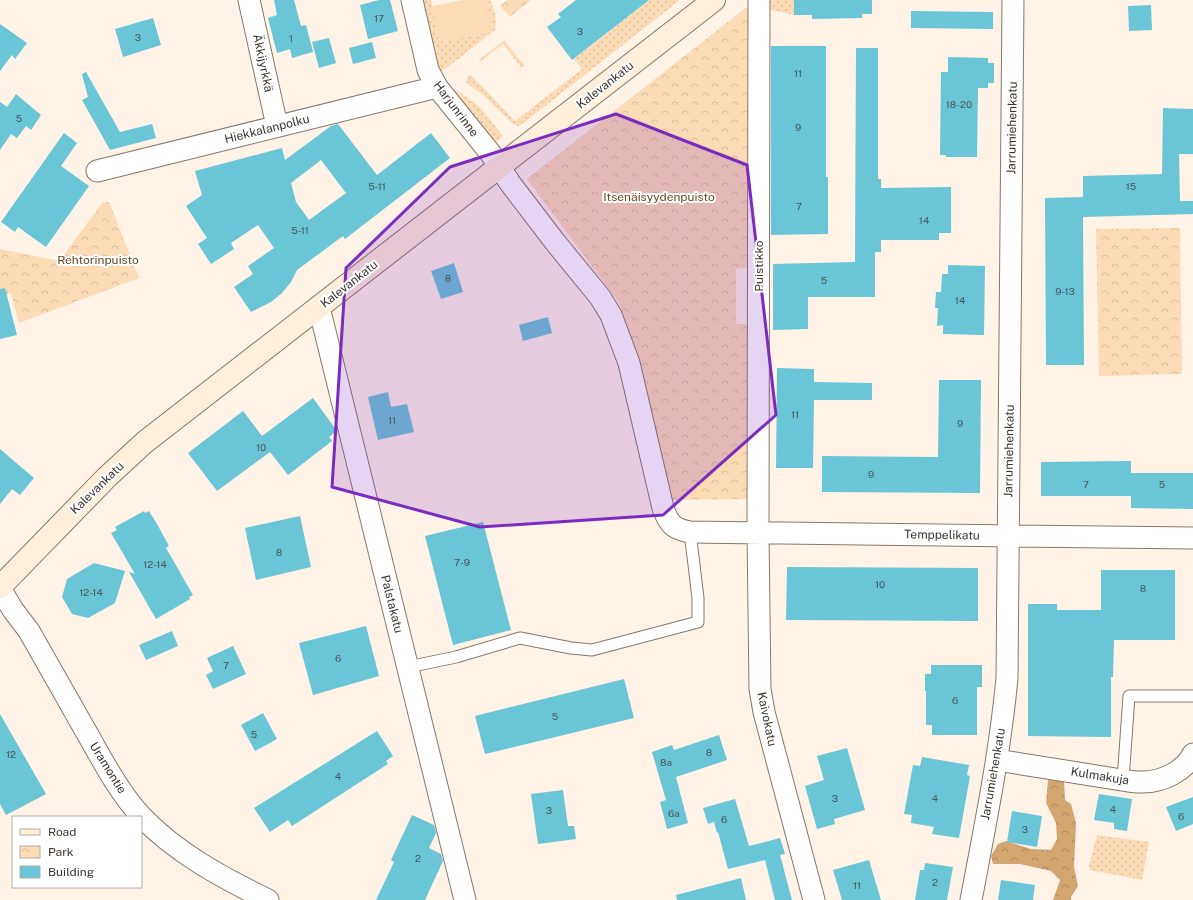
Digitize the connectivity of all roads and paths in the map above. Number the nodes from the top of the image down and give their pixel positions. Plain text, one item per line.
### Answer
1 (249, 0) edge
2 (412, 0) edge
3 (714, 0) edge
4 (759, 0) edge
5 (1013, 0) edge
6 (437, 87) junction
7 (277, 126) junction
8 (500, 167) junction
9 (97, 171) dead end
10 (319, 307) junction
11 (690, 532) junction
12 (758, 533) junction
13 (1008, 536) junction
14 (1193, 538) edge
15 (0, 588) edge
16 (408, 667) junction
17 (1193, 696) edge
18 (1193, 754) edge
19 (997, 760) junction
20 (1123, 780) junction
21 (141, 816) edge
22 (142, 817) edge
23 (268, 900) edge
24 (465, 900) edge
25 (814, 900) edge
26 (971, 900) edge

1 - 7 street, Äkkijyrkkä
2 - 6 street, Harjunrinne
3 - 8 street, Kalevankatu
4 - 12 street, Puistikko
5 - 13 street, Jarrumiehenkatu
6 - 7 street, Hiekkalanpolku
6 - 8 street, Harjunrinne
7 - 9 street, Hiekkalanpolku
8 - 10 street, Kalevankatu
8 - 11 street
10 - 15 street, Kalevankatu
10 - 16 street, Palstakatu
11 - 12 street, Temppelikatu
11 - 16 lane
12 - 13 street, Temppelikatu
12 - 25 street, Kaivokatu
13 - 14 street, Temppelikatu
13 - 19 street, Jarrumiehenkatu
15 - 21 street, Uramontie
16 - 24 street, Palstakatu
17 - 20 lane
18 - 20 street, Kulmakuja
19 - 20 street, Kulmakuja
19 - 26 street, Jarrumiehenkatu
22 - 23 street, Uramontie

